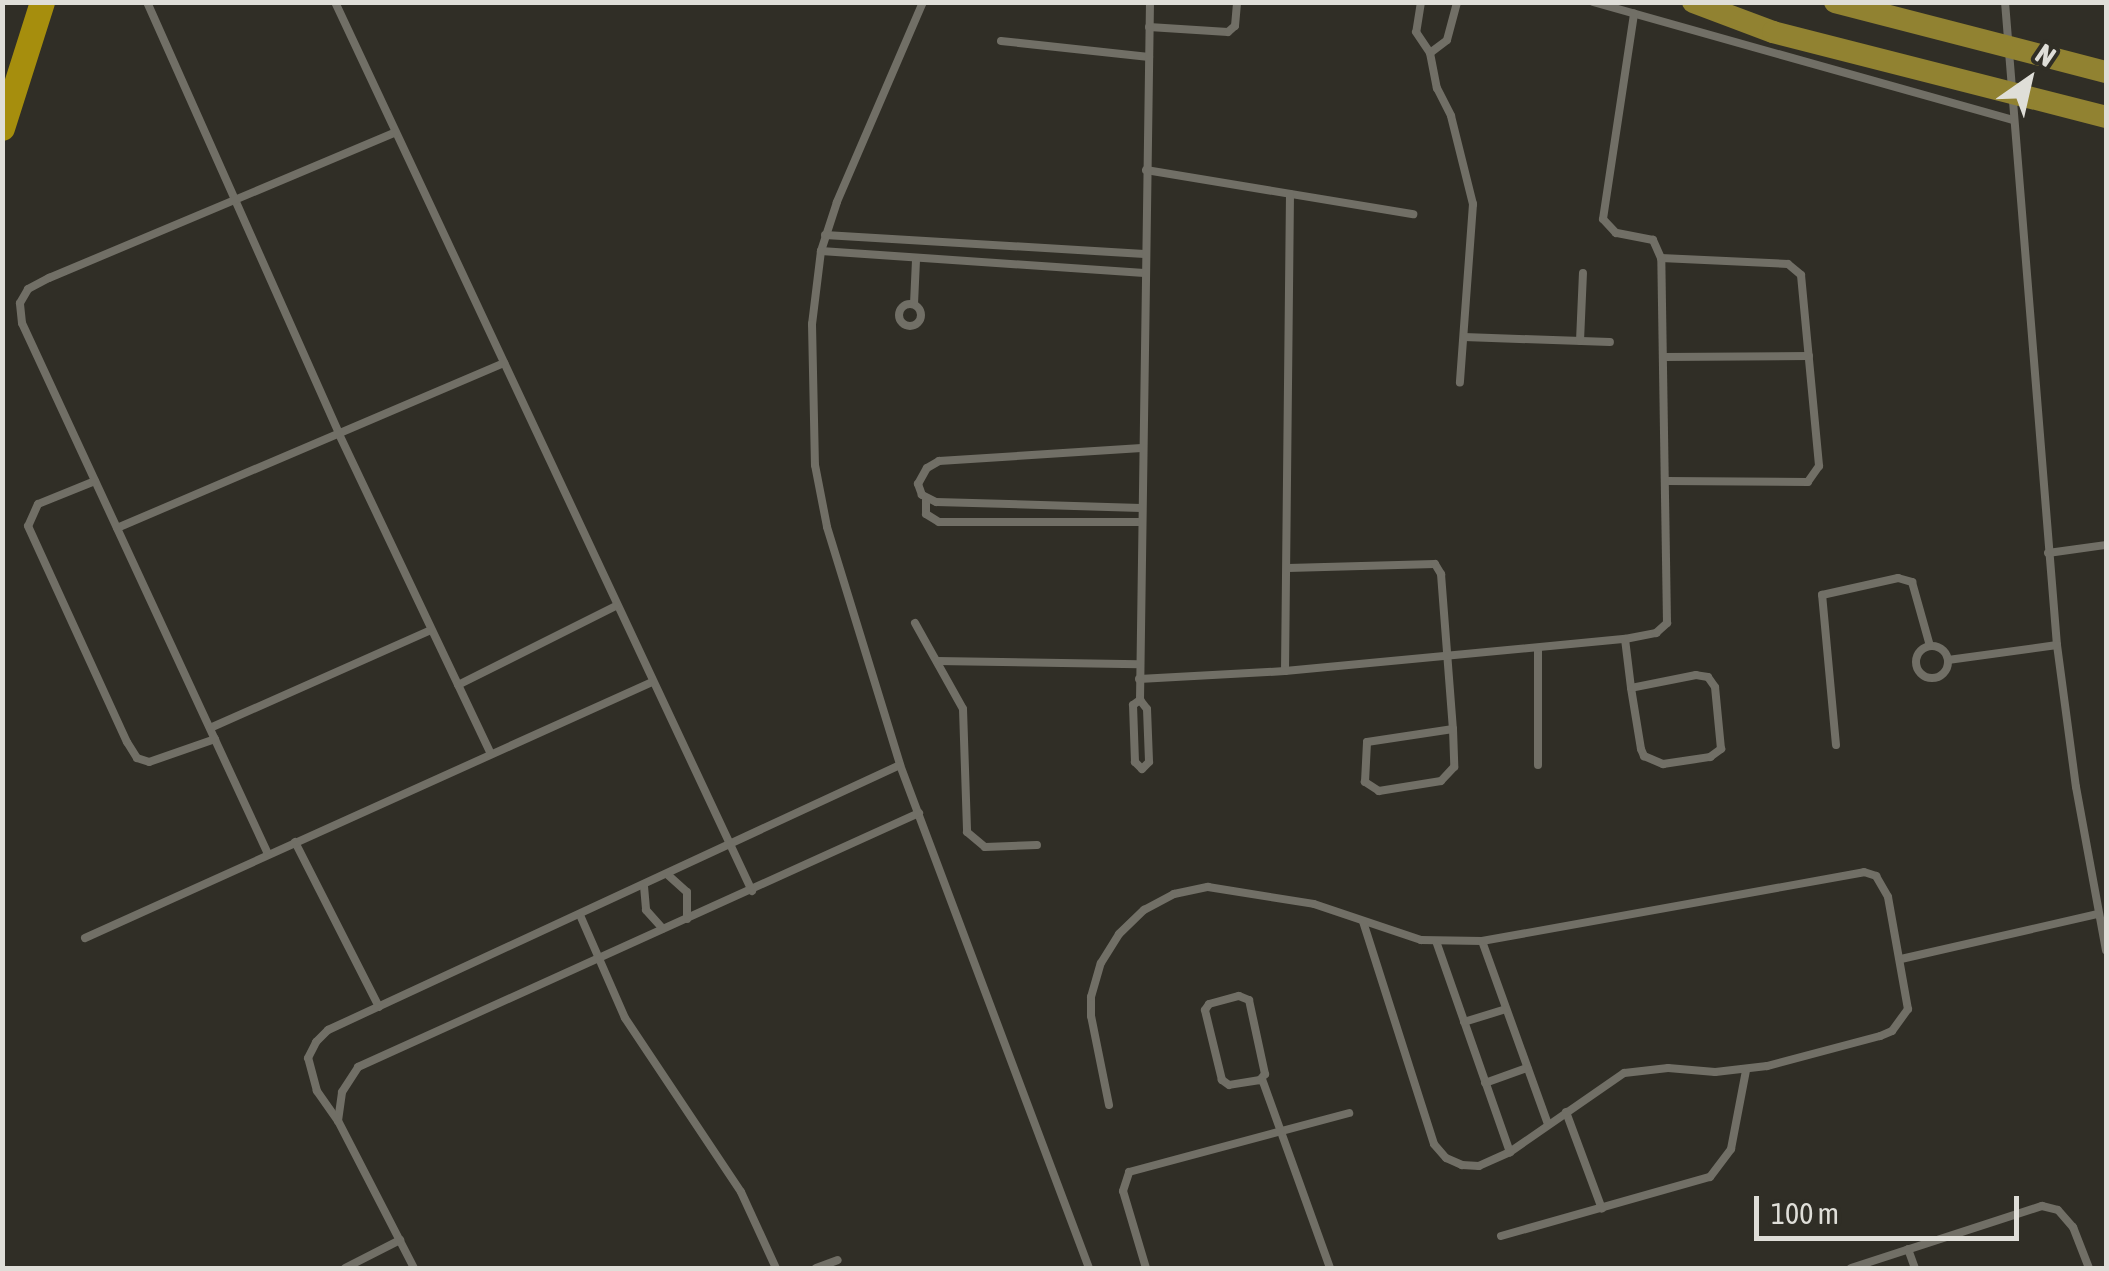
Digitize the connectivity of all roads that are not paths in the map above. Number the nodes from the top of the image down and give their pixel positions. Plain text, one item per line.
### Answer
1 (42, 2) edge
2 (147, 2) edge
3 (336, 2) edge
4 (923, 2) edge
5 (1150, 2) edge
6 (1237, 2) edge
7 (1421, 2) edge
8 (1457, 2) edge
9 (1593, 2) edge
10 (1694, 2) edge
11 (1836, 2) edge
12 (2005, 2) edge
13 (1634, 13) junction
14 (1149, 27) junction
15 (1001, 41) dead end
16 (1430, 53) junction
17 (1148, 57) junction
18 (2106, 72) edge
19 (2106, 117) edge
20 (2012, 120) junction
21 (2, 128) edge
22 (396, 132) junction
23 (1146, 170) junction
24 (1290, 194) junction
25 (237, 198) junction
26 (1412, 214) dead end
27 (825, 235) junction
28 (821, 251) junction
29 (1144, 254) junction
30 (1661, 258) junction
31 (916, 260) junction
32 (1582, 273) dead end
33 (1144, 274) junction
34 (914, 304) dead end
35 (1464, 337) junction
36 (1580, 340) junction
37 (1610, 342) dead end
38 (1809, 356) junction
39 (1664, 357) junction
40 (504, 364) junction
41 (1460, 383) dead end
42 (339, 434) junction
43 (1142, 448) junction
44 (95, 480) junction
45 (1667, 482) junction
46 (926, 499) junction
47 (1010, 504) junction
48 (1074, 506) junction
49 (1141, 508) junction
50 (1010, 522) junction
51 (1075, 522) junction
52 (1140, 522) junction
53 (117, 528) junction
54 (2106, 545) edge
55 (2048, 553) junction
56 (1288, 568) junction
57 (616, 606) junction
58 (915, 624) dead end
59 (431, 630) junction
60 (1625, 639) junction
61 (2057, 645) junction
62 (1930, 646) junction
63 (1538, 648) junction
64 (1447, 657) junction
65 (1948, 660) junction
66 (937, 662) junction
67 (1138, 664) junction
68 (1286, 670) junction
69 (1139, 678) junction
70 (652, 682) junction
71 (458, 686) junction
72 (1631, 688) junction
73 (1140, 700) junction
74 (210, 728) junction
75 (1452, 730) junction
76 (215, 739) junction
77 (1836, 745) dead end
78 (490, 752) junction
79 (900, 765) junction
80 (1538, 765) dead end
81 (919, 812) junction
82 (295, 842) junction
83 (1037, 845) dead end
84 (730, 847) junction
85 (268, 854) junction
86 (668, 875) junction
87 (644, 886) junction
88 (752, 890) junction
89 (2097, 914) junction
90 (580, 915) junction
91 (687, 919) junction
92 (1363, 922) junction
93 (663, 930) junction
94 (85, 938) dead end
95 (1436, 941) junction
96 (1482, 941) junction
97 (2106, 950) edge
98 (598, 958) junction
99 (1901, 959) junction
100 (379, 1007) junction
101 (1506, 1009) junction
102 (1464, 1022) junction
103 (1528, 1068) junction
104 (1746, 1070) junction
105 (1262, 1079) junction
106 (1485, 1082) junction
107 (1110, 1105) dead end
108 (1566, 1112) junction
109 (1349, 1113) dead end
110 (338, 1121) junction
111 (1548, 1124) junction
112 (1280, 1130) junction
113 (1510, 1152) junction
114 (1602, 1210) junction
115 (1501, 1236) dead end
116 (400, 1240) junction
117 (1908, 1249) junction
118 (838, 1260) dead end
119 (345, 1268) edge
120 (414, 1268) edge
121 (776, 1268) edge
122 (816, 1268) edge
123 (1089, 1268) edge
124 (1146, 1268) edge
125 (1330, 1268) edge
126 (1851, 1268) edge
127 (1915, 1268) edge
128 (2088, 1268) edge

1 - 21 highway
2 - 25 lane
3 - 22 lane
4 - 27 lane
5 - 14 lane
6 - 14 lane
7 - 16 lane
8 - 16 lane
9 - 13 lane
10 - 19 main road
11 - 18 main road
12 - 20 lane
13 - 20 lane
13 - 30 lane
14 - 17 lane
15 - 17 lane
16 - 35 lane
17 - 23 lane
20 - 55 lane
22 - 25 lane
22 - 40 lane
23 - 24 lane
23 - 29 lane
24 - 26 lane
24 - 56 lane
25 - 42 lane
25 - 44 lane
27 - 28 lane
27 - 29 lane
28 - 31 lane
28 - 79 lane
29 - 33 lane
30 - 38 lane
30 - 39 lane
31 - 33 lane
31 - 34 lane
32 - 36 lane
33 - 43 lane
35 - 36 lane
35 - 41 lane
36 - 37 lane
38 - 39 lane
38 - 45 lane
39 - 45 lane
40 - 42 lane
40 - 57 lane
42 - 53 lane
42 - 59 lane
43 - 46 lane
43 - 49 lane
44 - 53 lane
44 - 76 lane
45 - 60 lane
46 - 47 lane
46 - 50 lane
47 - 48 lane
47 - 50 lane
48 - 49 lane
48 - 51 lane
49 - 52 lane
50 - 51 lane
51 - 52 lane
52 - 67 lane
53 - 74 lane
54 - 55 lane
55 - 61 lane
56 - 64 lane
56 - 68 lane
57 - 70 lane
57 - 71 lane
58 - 66 lane
59 - 71 lane
59 - 74 lane
60 - 63 lane
60 - 72 lane
61 - 65 lane
61 - 89 lane
62 - 65 lane
62 - 65 lane
62 - 77 lane
63 - 64 lane
63 - 80 lane
64 - 68 lane
64 - 75 lane
66 - 67 lane
66 - 83 lane
67 - 69 lane
68 - 69 lane
69 - 73 lane
70 - 78 lane
70 - 84 lane
71 - 78 lane
72 - 72 lane
73 - 73 lane
74 - 76 lane
75 - 75 lane
76 - 85 lane
78 - 82 lane
79 - 81 lane
79 - 84 lane
81 - 88 lane
81 - 123 lane
82 - 85 lane
82 - 100 lane
84 - 86 lane
84 - 88 lane
85 - 94 lane
86 - 87 lane
86 - 91 lane
87 - 90 lane
87 - 93 lane
88 - 91 lane
89 - 97 lane
89 - 99 lane
90 - 98 lane
90 - 100 lane
91 - 93 lane
92 - 95 lane
92 - 107 lane
92 - 113 lane
93 - 98 lane
95 - 96 lane
95 - 102 lane
96 - 99 lane
96 - 101 lane
98 - 110 lane
98 - 121 lane
99 - 104 lane
100 - 110 lane
101 - 102 lane
101 - 103 lane
102 - 106 lane
103 - 106 lane
103 - 111 lane
104 - 108 lane
104 - 114 lane
105 - 105 lane
105 - 112 lane
106 - 113 lane
108 - 111 lane
108 - 114 lane
109 - 112 lane
110 - 116 lane
111 - 113 lane
112 - 124 lane
112 - 125 lane
114 - 115 lane
116 - 119 lane
116 - 120 lane
117 - 126 lane
117 - 127 lane
117 - 128 lane
118 - 122 lane

